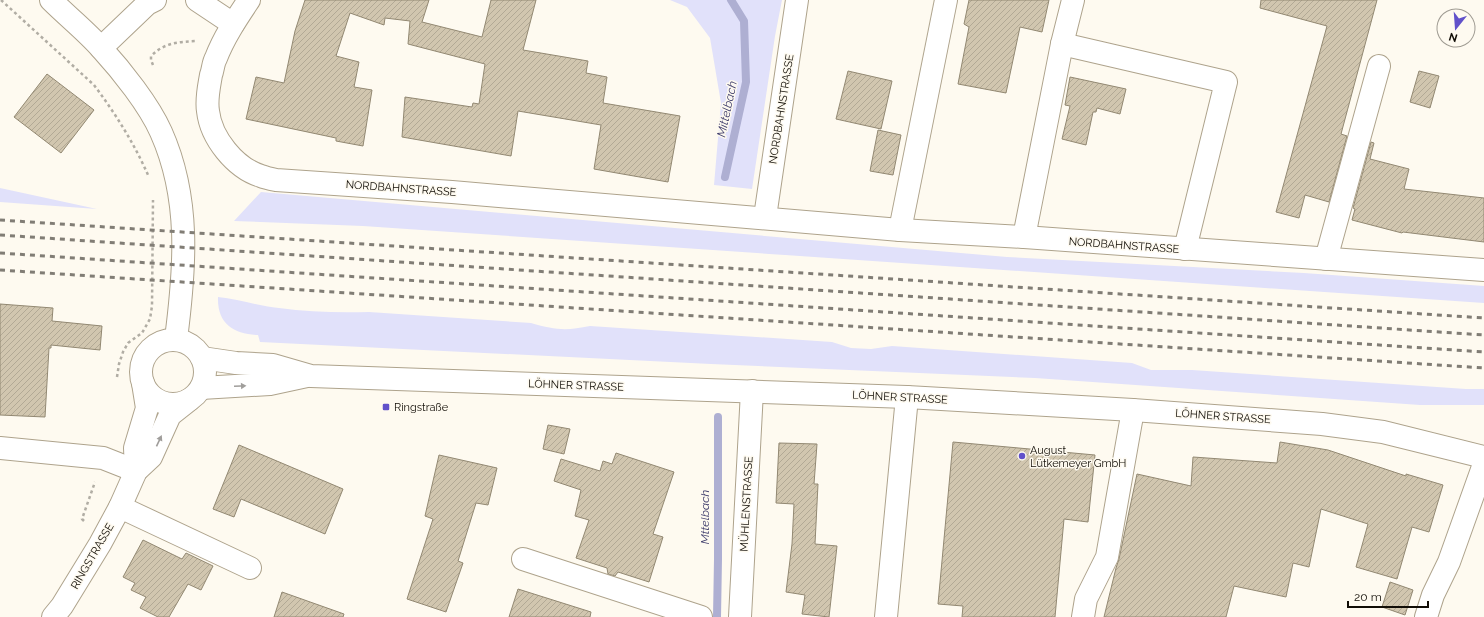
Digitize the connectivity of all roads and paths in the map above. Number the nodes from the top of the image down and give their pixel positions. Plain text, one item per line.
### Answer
1 (1, 0) edge
2 (50, 0) edge
3 (155, 0) edge
4 (197, 0) edge
5 (249, 0) edge
6 (797, 0) edge
7 (946, 0) edge
8 (1073, 0) edge
9 (233, 24) junction
10 (1062, 44) junction
11 (101, 48) junction
12 (154, 65) dead end
13 (1379, 66) dead end
14 (148, 176) dead end
15 (152, 196) dead end
16 (765, 217) junction
17 (900, 230) junction
18 (1024, 237) junction
19 (1185, 249) junction
20 (1326, 259) junction
21 (1484, 270) edge
22 (176, 339) junction
23 (202, 358) junction
24 (311, 376) junction
25 (117, 381) dead end
26 (143, 383) junction
27 (752, 391) junction
28 (195, 394) junction
29 (907, 397) junction
30 (1133, 410) junction
31 (0, 448) edge
32 (1484, 457) edge
33 (103, 458) junction
34 (1484, 464) edge
35 (136, 471) junction
36 (120, 507) junction
37 (100, 544) junction
38 (523, 559) dead end
39 (250, 568) dead end
40 (53, 617) edge
41 (701, 617) edge
42 (740, 617) edge
43 (886, 617) edge
44 (1083, 617) edge
45 (1426, 617) edge

1 - 14 path
2 - 11 street
3 - 11 street
4 - 9 street
5 - 9 street, NORDBAHNSTRASSE
6 - 16 street, NORDBAHNSTRASSE
7 - 17 street
8 - 10 street
9 - 12 path
9 - 16 street, NORDBAHNSTRASSE
10 - 18 street
10 - 19 street
11 - 22 street
13 - 20 street
15 - 25 path
16 - 17 street, NORDBAHNSTRASSE
17 - 18 street, NORDBAHNSTRASSE
18 - 19 street, NORDBAHNSTRASSE
19 - 20 street, NORDBAHNSTRASSE
20 - 21 street, NORDBAHNSTRASSE
22 - 23 street
22 - 26 street
23 - 24 street, LÖHNER STRASSE
23 - 28 street
24 - 27 street, LÖHNER STRASSE
28 -> 24 street, LÖHNER STRASSE
26 - 28 street
26 - 35 street, RINGSTRASSE
27 - 29 street, LÖHNER STRASSE
27 - 42 street, MÜHLENSTRASSE
35 -> 28 street, RINGSTRASSE
29 - 30 street, LÖHNER STRASSE
29 - 43 street
30 - 32 street, LÖHNER STRASSE
30 - 44 street
31 - 33 street
33 - 35 street
33 - 37 path
34 - 45 street
35 - 36 street, RINGSTRASSE
36 - 37 street, RINGSTRASSE
36 - 39 street
37 - 40 street, RINGSTRASSE
38 - 41 street

